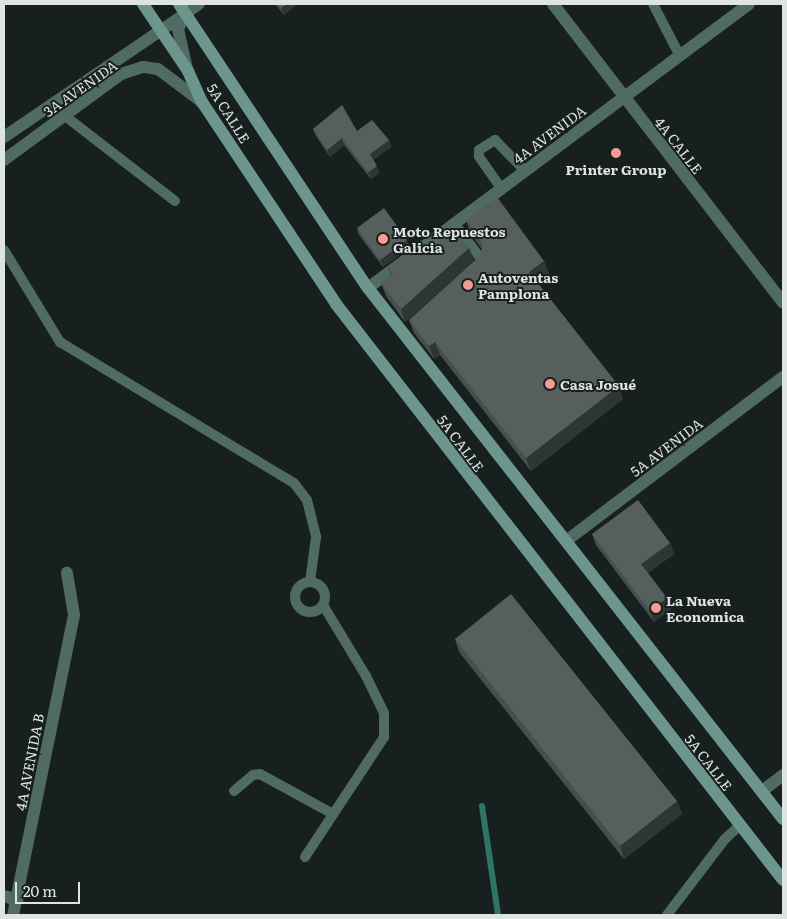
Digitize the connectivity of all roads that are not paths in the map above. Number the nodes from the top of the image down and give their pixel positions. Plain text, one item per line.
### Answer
1 (143, 4) edge
2 (199, 4) edge
3 (553, 4) edge
4 (653, 4) edge
5 (749, 4) edge
6 (182, 9) edge
7 (160, 31) junction
8 (680, 56) junction
9 (188, 72) junction
10 (622, 98) junction
11 (202, 102) junction
12 (65, 116) junction
13 (4, 137) edge
14 (4, 160) edge
15 (525, 170) junction
16 (501, 188) junction
17 (175, 201) dead end
18 (454, 223) junction
19 (4, 250) edge
20 (470, 276) edge
21 (368, 288) junction
22 (783, 303) edge
23 (783, 378) edge
24 (566, 541) junction
25 (67, 573) dead end
26 (310, 582) junction
27 (323, 604) junction
28 (783, 775) edge
29 (234, 791) dead end
30 (762, 791) junction
31 (334, 814) junction
32 (783, 819) edge
33 (740, 825) junction
34 (305, 857) dead end
35 (783, 880) edge
36 (4, 896) edge
37 (17, 900) junction
38 (13, 915) edge
39 (667, 915) edge

1 - 7 main road, 5A CALLE
2 - 6 street, 3A AVENIDA
3 - 10 street, 4A CALLE
4 - 8 lane
5 - 8 street, 4A AVENIDA
6 - 7 street, 3A AVENIDA
6 - 9 street
6 - 21 main road, 5A CALLE
7 - 9 main road, 5A CALLE
7 - 13 street, 3A AVENIDA
8 - 10 street, 4A AVENIDA
9 - 11 main road, 5A CALLE
10 - 15 street, 4A AVENIDA
10 - 22 street, 4A CALLE
11 - 12 street, 3A AVENIDA
11 - 33 main road, 5A CALLE
12 - 14 street, 3A AVENIDA
12 - 17 lane
15 - 16 street, 4A AVENIDA
15 - 16 lane
16 - 18 street, 4A AVENIDA
18 - 20 lane
18 - 21 street, 4A AVENIDA
19 - 26 lane
21 - 24 main road, 5A CALLE
23 - 24 street, 5A AVENIDA
24 - 30 main road, 5A CALLE
25 - 37 street, 4A AVENIDA B
26 - 27 lane
26 - 27 lane
27 - 31 lane
28 - 30 street
29 - 31 lane
30 - 32 main road, 5A CALLE
31 - 34 lane
33 - 35 main road, 5A CALLE
33 - 39 lane
36 - 37 street
37 - 38 street, 4A AVENIDA B

